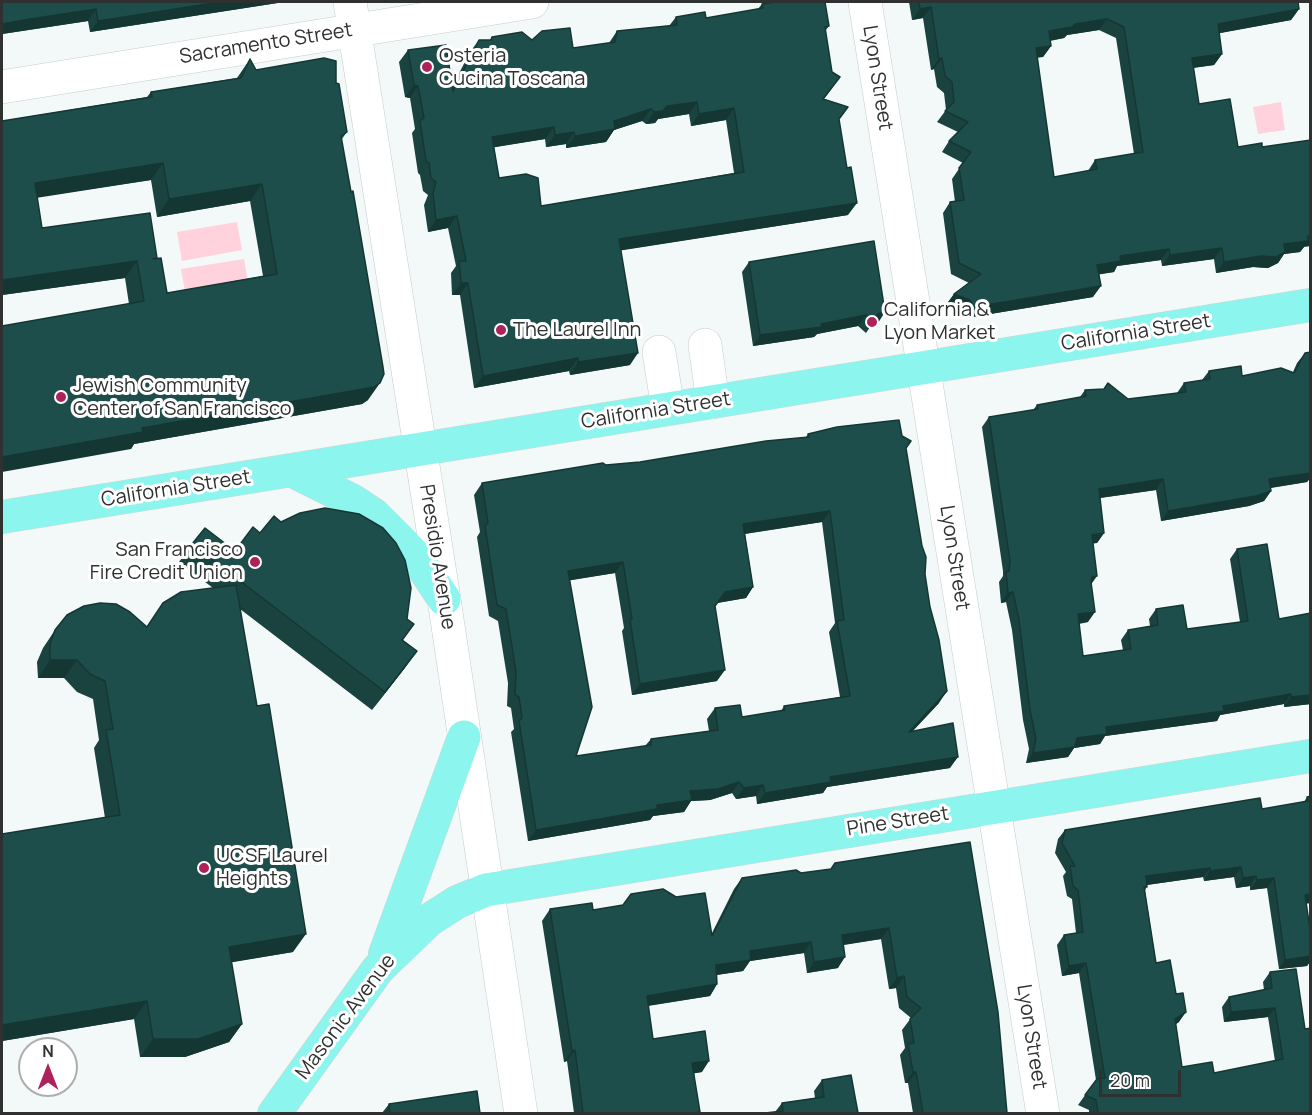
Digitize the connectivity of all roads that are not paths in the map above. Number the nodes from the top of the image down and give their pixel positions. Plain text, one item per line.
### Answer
1 (531, 2) edge
2 (865, 2) edge
3 (352, 16) edge
4 (2, 87) edge
5 (1311, 305) edge
6 (705, 345) dead end
7 (659, 352) dead end
8 (923, 368) junction
9 (713, 402) junction
10 (668, 409) junction
11 (420, 449) junction
12 (291, 470) junction
13 (2, 517) edge
14 (444, 599) junction
15 (464, 737) junction
16 (1311, 756) edge
17 (994, 806) junction
18 (486, 890) junction
19 (378, 969) junction
20 (274, 1113) edge
21 (520, 1113) edge
22 (1043, 1113) edge

1 - 3 street, Sacramento Street
2 - 8 street, Lyon Street
3 - 4 street, Sacramento Street
3 - 11 street, Presidio Avenue
5 - 8 main road, California Street
6 - 9 street
7 - 10 street
8 - 9 main road, California Street
8 - 17 street, Lyon Street
9 - 10 main road, California Street
10 - 11 main road, California Street
11 - 12 main road, California Street
11 - 14 street, Presidio Avenue
12 - 13 main road, California Street
12 - 14 main road
14 - 15 street, Presidio Avenue
15 - 18 street, Presidio Avenue
15 - 19 main road
16 - 17 main road, Pine Street
17 - 18 main road, Pine Street
17 - 22 street, Lyon Street
18 - 19 main road, Masonic Avenue
18 - 21 street, Presidio Avenue
19 - 20 main road, Masonic Avenue

